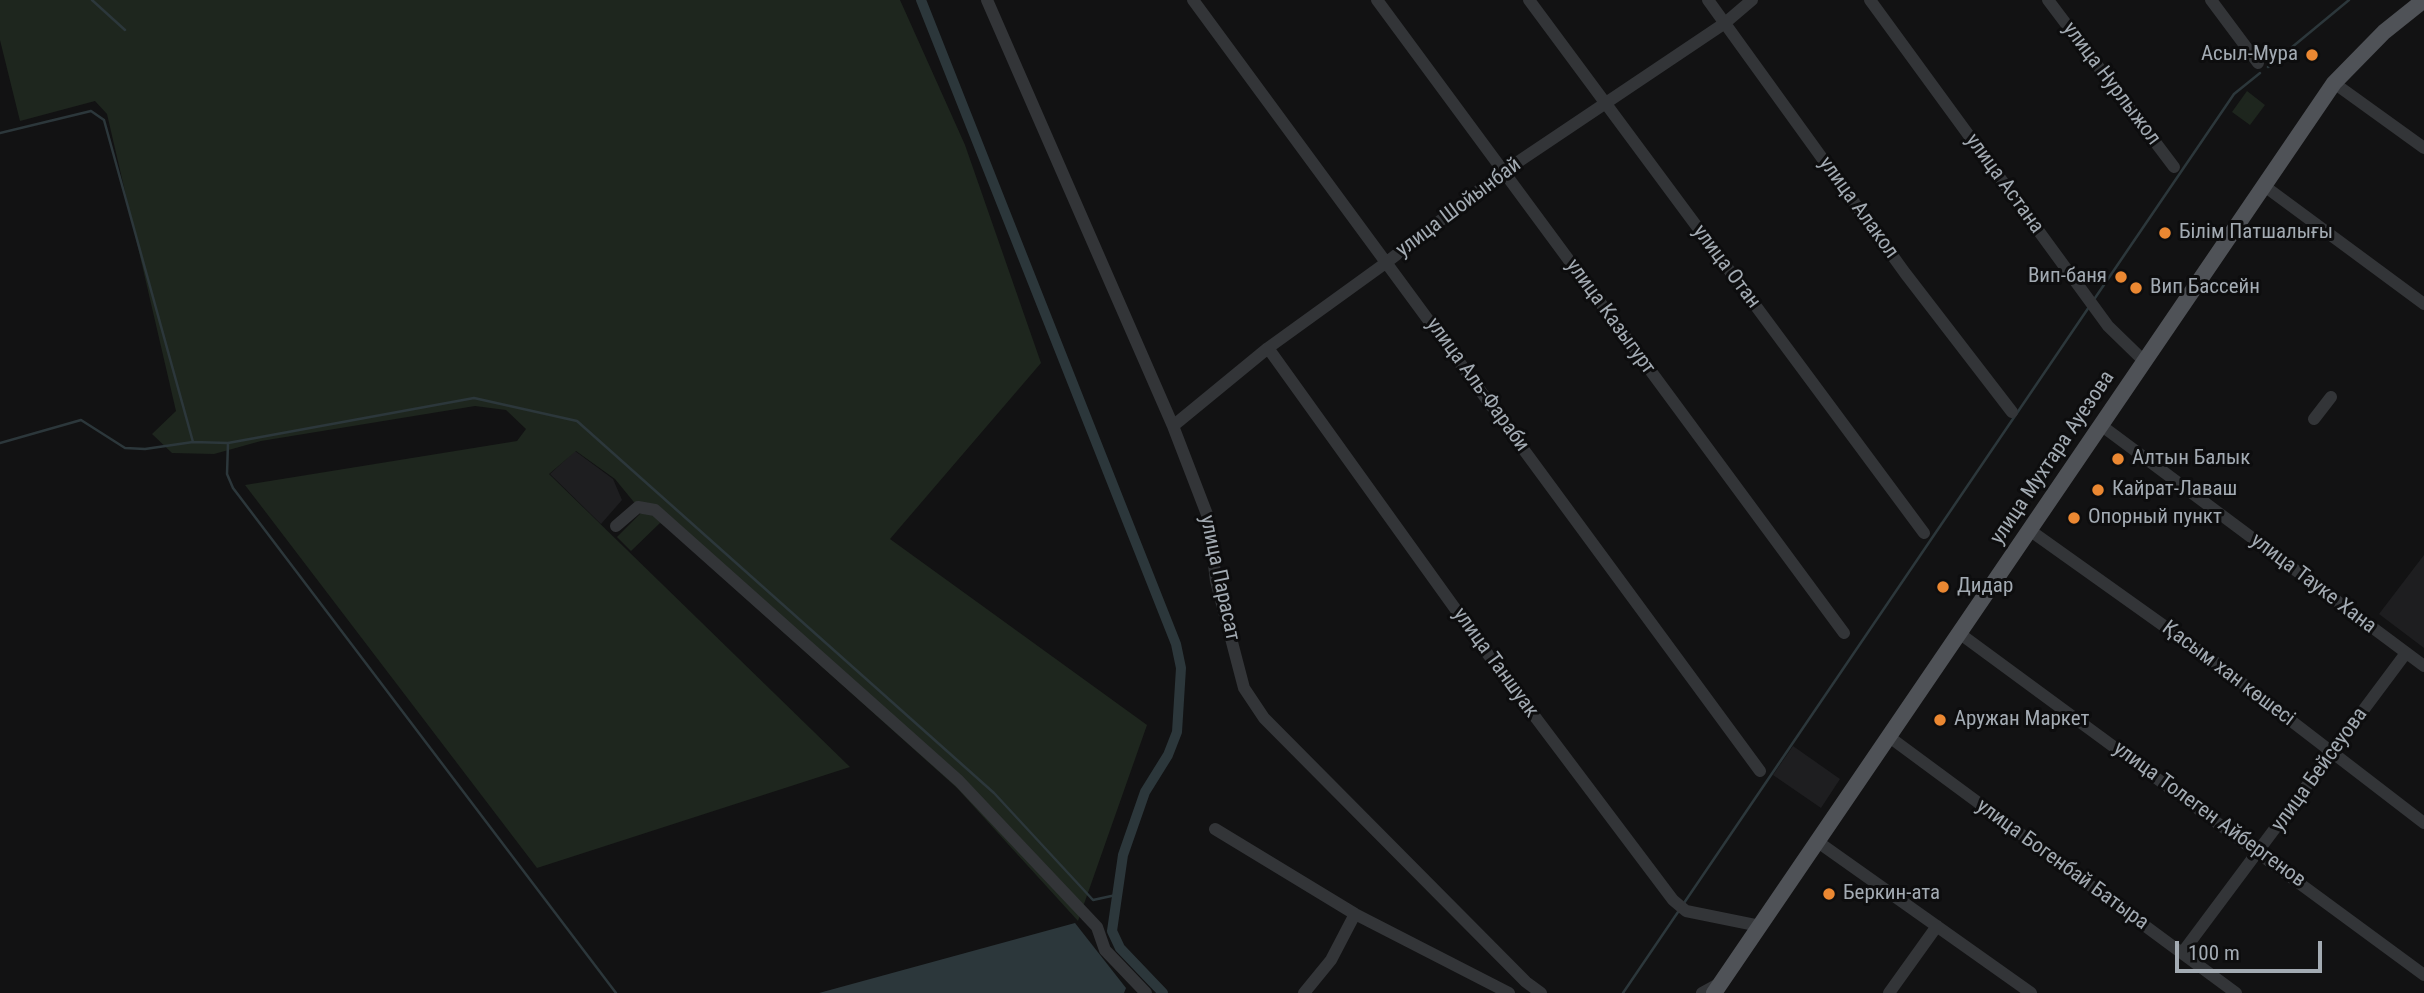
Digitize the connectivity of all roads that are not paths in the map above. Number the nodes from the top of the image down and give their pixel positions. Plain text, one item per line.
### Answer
1 (987, 0) edge
2 (1193, 0) edge
3 (1377, 0) edge
4 (1529, 0) edge
5 (1708, 0) edge
6 (1752, 0) edge
7 (1870, 0) edge
8 (2048, 0) edge
9 (2211, 0) edge
10 (2424, 0) edge
11 (1725, 23) junction
12 (2258, 63) dead end
13 (2334, 83) junction
14 (1605, 104) junction
15 (2424, 148) edge
16 (2174, 167) dead end
17 (1503, 172) junction
18 (2263, 185) junction
19 (1387, 262) junction
20 (2424, 304) edge
21 (1268, 348) junction
22 (2145, 362) junction
23 (2331, 397) dead end
24 (2012, 412) dead end
25 (2314, 419) dead end
26 (1173, 426) junction
27 (2102, 426) junction
28 (617, 526) dead end
29 (2028, 529) junction
30 (1924, 533) dead end
31 (1844, 633) dead end
32 (1959, 633) junction
33 (2406, 653) junction
34 (2424, 666) edge
35 (1888, 736) junction
36 (2332, 753) junction
37 (1760, 771) dead end
38 (2424, 823) edge
39 (1215, 829) dead end
40 (1818, 842) junction
41 (2261, 852) junction
42 (1355, 914) junction
43 (1760, 926) junction
44 (1937, 926) junction
45 (2182, 953) junction
46 (1518, 975) junction
47 (2424, 975) edge
48 (1718, 988) edge
49 (1507, 992) edge
50 (1146, 993) edge
51 (1304, 993) edge
52 (1541, 993) edge
53 (1702, 993) edge
54 (1889, 993) edge
55 (2031, 993) edge
56 (2236, 993) edge

1 - 26 street, улица Парасат
2 - 19 street, улица Аль-Фараби
3 - 17 street, улица Казыгурт
4 - 14 street, улица Отан
5 - 11 street, улица Алакол
6 - 11 street, улица Шойынбай
7 - 22 street, улица Астана
8 - 16 street, улица Нурлыжол
9 - 12 street
10 - 13 main road, улица Мухтара Ауезова
11 - 14 street, улица Шойынбай
11 - 24 street, улица Алакол
13 - 15 street
13 - 18 main road, улица Мухтара Ауезова
14 - 17 street, улица Шойынбай
14 - 30 street, улица Отан
17 - 19 street, улица Шойынбай
17 - 31 street, улица Казыгурт
18 - 20 street
18 - 22 main road, улица Мухтара Ауезова
19 - 21 street, улица Шойынбай
19 - 37 street, улица Аль-Фараби
21 - 26 street, улица Шойынбай
21 - 43 street, улица Таншуак
22 - 27 main road, улица Мухтара Ауезова
23 - 25 street
26 - 46 street, улица Парасат
27 - 29 main road, улица Мухтара Ауезова
27 - 33 street, улица Тауке Хана
28 - 50 street
29 - 32 main road, улица Мухтара Ауезова
29 - 36 street, Қасым хан көшесі
32 - 35 main road, улица Мухтара Ауезова
32 - 41 street, улица Толеген Айбергенов
33 - 34 street, улица Тауке Хана
33 - 36 street, улица Бейсеуова
35 - 40 main road, улица Мухтара Ауезова
35 - 45 street, улица Богенбай Батыра
36 - 38 street, Қасым хан көшесі
36 - 41 street, улица Бейсеуова
39 - 42 street
40 - 43 main road, улица Мухтара Ауезова
40 - 44 street
41 - 45 street, улица Бейсеуова
41 - 47 street, улица Толеген Айбергенов
42 - 49 street
42 - 51 street
43 - 48 main road, улица Мухтара Ауезова
44 - 54 street
44 - 55 street
45 - 56 street, улица Богенбай Батыра
46 - 49 street
46 - 52 street, улица Парасат
48 - 53 street

